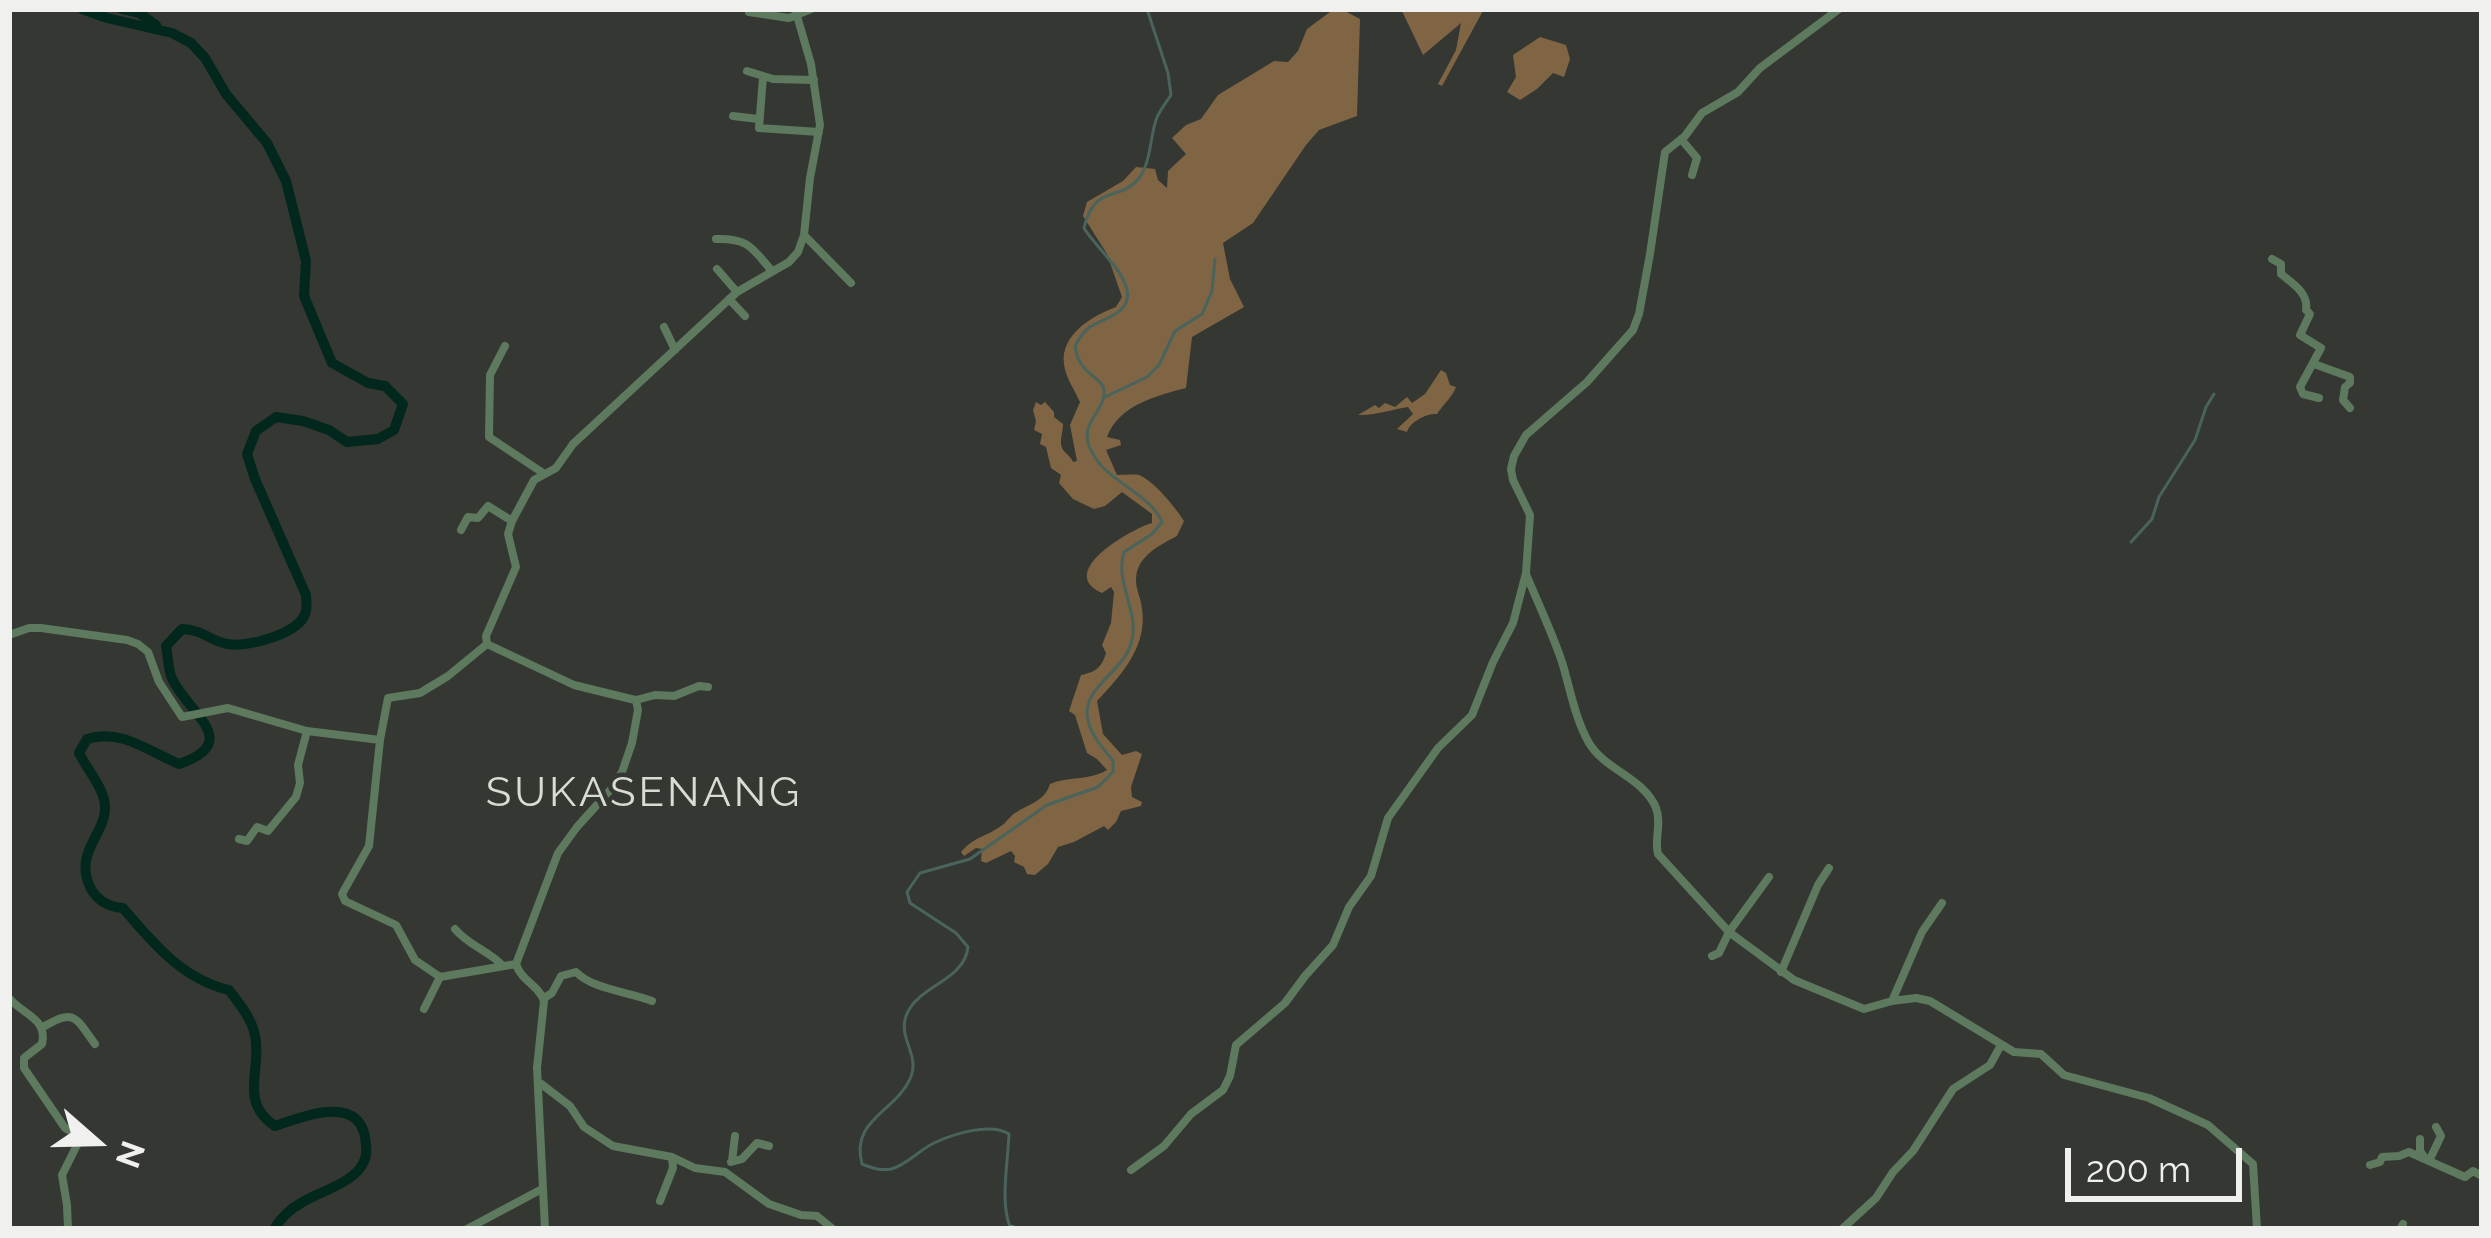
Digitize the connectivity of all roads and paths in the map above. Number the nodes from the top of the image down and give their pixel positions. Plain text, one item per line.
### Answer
1 (811, 9) edge
2 (1839, 9) edge
3 (749, 12) dead end
4 (797, 12) edge
5 (747, 71) dead end
6 (764, 77) junction
7 (814, 80) junction
8 (734, 116) dead end
9 (758, 119) junction
10 (820, 132) junction
11 (1682, 140) junction
12 (1692, 175) dead end
13 (804, 235) junction
14 (716, 239) dead end
15 (2272, 259) dead end
16 (717, 268) dead end
17 (772, 271) junction
18 (851, 283) dead end
19 (733, 295) junction
20 (746, 316) dead end
21 (664, 328) dead end
22 (505, 346) dead end
23 (675, 350) junction
24 (2314, 364) junction
25 (2319, 398) dead end
26 (2350, 408) dead end
27 (544, 474) junction
28 (512, 520) junction
29 (461, 530) dead end
30 (1526, 573) junction
31 (9, 635) edge
32 (487, 644) junction
33 (708, 687) dead end
34 (635, 700) junction
35 (307, 731) junction
36 (380, 740) junction
37 (239, 839) dead end
38 (1829, 868) dead end
39 (1769, 877) dead end
40 (1942, 903) dead end
41 (454, 929) dead end
42 (1729, 932) junction
43 (1712, 956) dead end
44 (516, 964) junction
45 (504, 967) junction
46 (1781, 972) junction
47 (440, 976) junction
48 (9, 998) edge
49 (544, 998) junction
50 (1892, 1000) junction
51 (652, 1001) dead end
52 (424, 1009) dead end
53 (43, 1028) junction
54 (95, 1044) dead end
55 (2002, 1045) junction
56 (539, 1082) junction
57 (2436, 1127) dead end
58 (735, 1136) dead end
59 (2420, 1139) dead end
60 (770, 1146) dead end
61 (672, 1158) junction
62 (2427, 1160) junction
63 (731, 1162) junction
64 (2370, 1165) dead end
65 (1130, 1170) dead end
66 (730, 1174) junction
67 (2482, 1176) edge
68 (542, 1189) junction
69 (660, 1201) dead end
70 (68, 1229) edge
71 (467, 1229) edge
72 (545, 1229) edge
73 (833, 1229) edge
74 (1842, 1229) edge
75 (2257, 1229) edge

1 - 4 street
2 - 11 street
3 - 4 street
4 - 7 street
5 - 6 street
6 - 7 street
6 - 9 street
7 - 10 street
8 - 9 street
9 - 10 street
10 - 13 street
11 - 12 street
11 - 30 street
13 - 17 street
13 - 18 street
14 - 17 street
15 - 24 street
16 - 19 street
17 - 19 street
19 - 20 street
19 - 23 street
21 - 23 street
22 - 27 street
23 - 27 street
24 - 25 street
24 - 26 street
27 - 28 street
28 - 29 street
28 - 32 street
30 - 42 street
30 - 65 street
31 - 35 street
32 - 34 street
32 - 36 street
33 - 34 street
34 - 44 street
35 - 36 street
35 - 37 street
36 - 47 street
38 - 46 street
39 - 42 street
40 - 50 street
41 - 45 street
42 - 43 street
42 - 46 street
44 - 45 street
44 - 49 street
45 - 47 street
46 - 50 street
47 - 52 street
48 - 53 street
49 - 51 street
49 - 56 street
50 - 55 street
53 - 54 street
53 - 70 street
55 - 74 street
55 - 75 street
56 - 61 street
56 - 68 street
57 - 62 street
58 - 63 street
59 - 62 street
60 - 63 street
61 - 66 street
61 - 69 street
62 - 64 street
62 - 67 street
63 - 66 street
66 - 73 street
68 - 71 street
68 - 72 street

